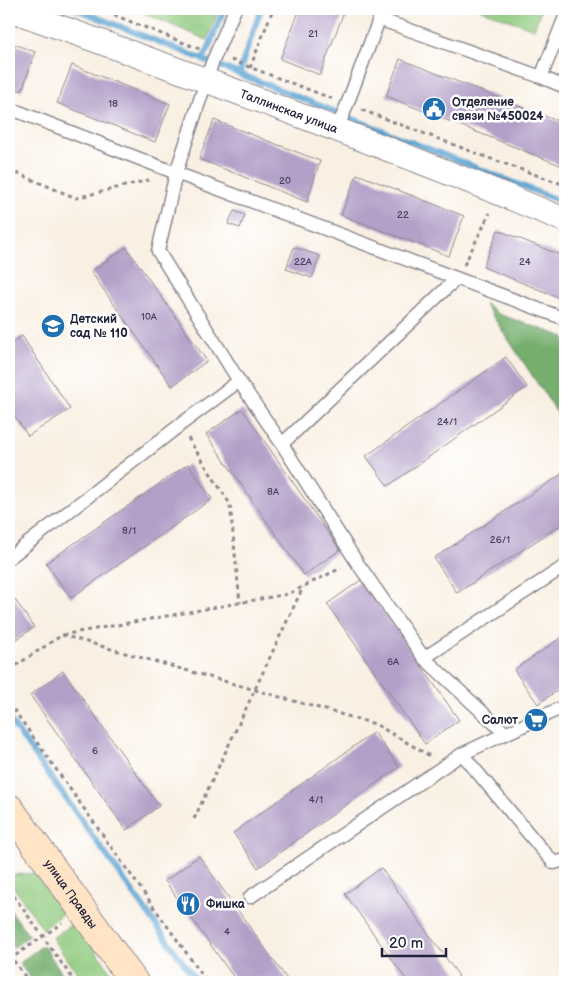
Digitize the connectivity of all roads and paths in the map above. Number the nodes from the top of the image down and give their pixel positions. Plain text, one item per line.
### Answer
1 (9, 9) edge
2 (235, 9) edge
3 (273, 9) edge
4 (381, 14) edge
5 (565, 17) edge
6 (250, 68) dead end
7 (540, 77) junction
8 (206, 80) junction
9 (565, 87) edge
10 (9, 108) edge
11 (336, 129) junction
12 (9, 170) edge
13 (176, 173) junction
14 (490, 212) dead end
15 (565, 220) edge
16 (456, 279) junction
17 (565, 319) edge
18 (239, 381) junction
19 (180, 425) junction
20 (282, 444) junction
21 (9, 558) edge
22 (356, 561) junction
23 (565, 566) edge
24 (303, 587) junction
25 (240, 603) junction
26 (62, 635) junction
27 (424, 658) junction
28 (9, 670) edge
29 (255, 689) junction
30 (9, 703) edge
31 (565, 706) edge
32 (506, 734) junction
33 (462, 754) junction
34 (445, 766) junction
35 (9, 808) edge
36 (194, 819) dead end
37 (565, 860) edge
38 (9, 889) edge
39 (250, 897) dead end
40 (82, 910) junction
41 (43, 936) junction
42 (9, 954) edge
43 (10, 959) edge
44 (29, 982) edge
45 (75, 982) edge
46 (134, 982) edge
47 (207, 982) edge

1 - 8 street, Таллинская улица
2 - 8 lane
3 - 6 path
4 - 7 lane
4 - 11 lane
5 - 7 lane
7 - 9 lane
8 - 11 street, Таллинская улица
8 - 13 lane
10 - 13 lane
11 - 15 street, Таллинская улица
12 - 13 path
13 - 16 lane
13 - 18 lane
14 - 16 path
16 - 17 lane
16 - 20 lane
18 - 19 lane
18 - 20 lane
19 - 21 lane
19 - 25 path
20 - 22 lane
22 - 24 path
22 - 27 lane
23 - 27 lane
24 - 25 path
24 - 29 path
25 - 26 path
26 - 28 path
26 - 29 path
27 - 32 lane
29 - 34 path
29 - 36 path
30 - 47 path
31 - 32 lane
32 - 33 lane
33 - 34 lane
33 - 37 lane
34 - 39 lane
35 - 40 main road, улица Правды
38 - 41 path
40 - 41 path
40 - 46 main road, улица Правды
41 - 43 path
41 - 45 path
42 - 43 path
43 - 44 path

